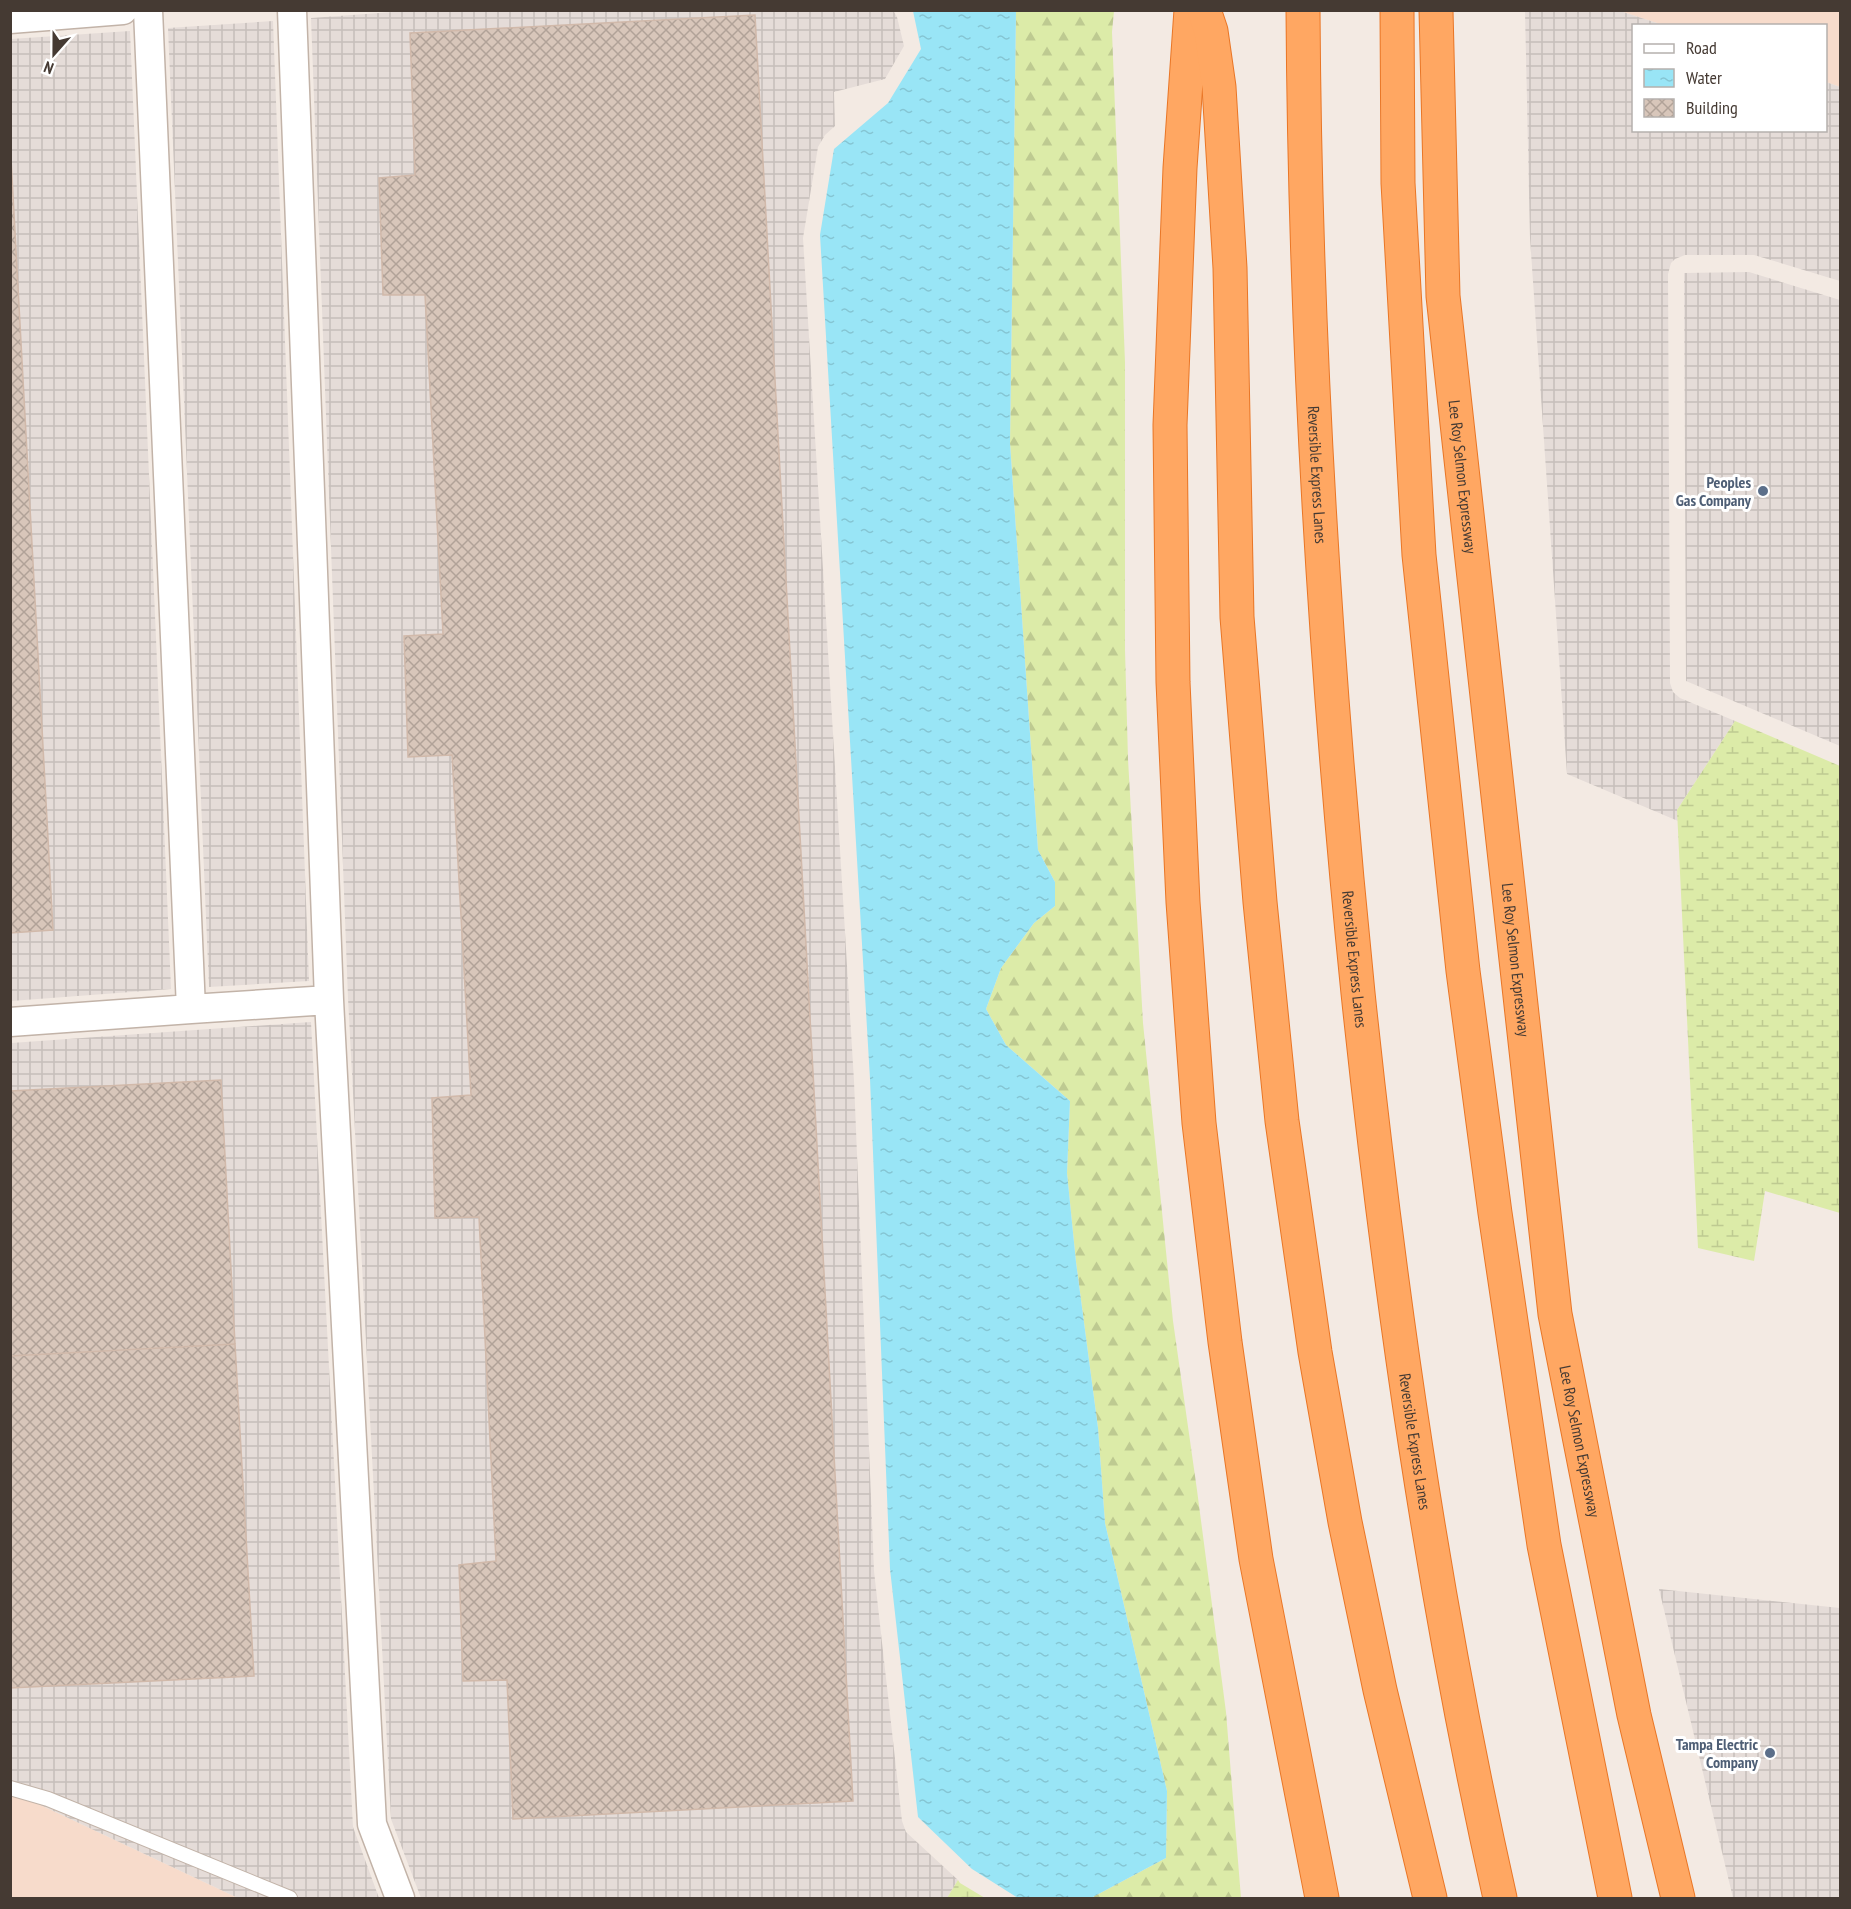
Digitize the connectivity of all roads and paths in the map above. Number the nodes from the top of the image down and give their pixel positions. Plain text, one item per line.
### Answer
1 (123, 10) edge
2 (148, 10) edge
3 (292, 10) edge
4 (1191, 10) edge
5 (1203, 10) edge
6 (1303, 10) edge
7 (1397, 10) edge
8 (1436, 10) edge
9 (10, 19) edge
10 (328, 1000) junction
11 (191, 1009) junction
12 (10, 1022) edge
13 (10, 1788) edge
14 (290, 1899) edge
15 (400, 1899) edge
16 (1322, 1899) edge
17 (1430, 1899) edge
18 (1500, 1899) edge
19 (1615, 1899) edge
20 (1678, 1899) edge

1 - 9 street
2 - 11 street
3 - 10 street
4 - 16 highway
5 - 17 highway
6 - 18 highway, Reversible Express Lanes
7 - 19 highway
8 - 20 highway, Lee Roy Selmon Expressway
10 - 11 street
10 - 15 street
11 - 12 street
13 - 14 lane

